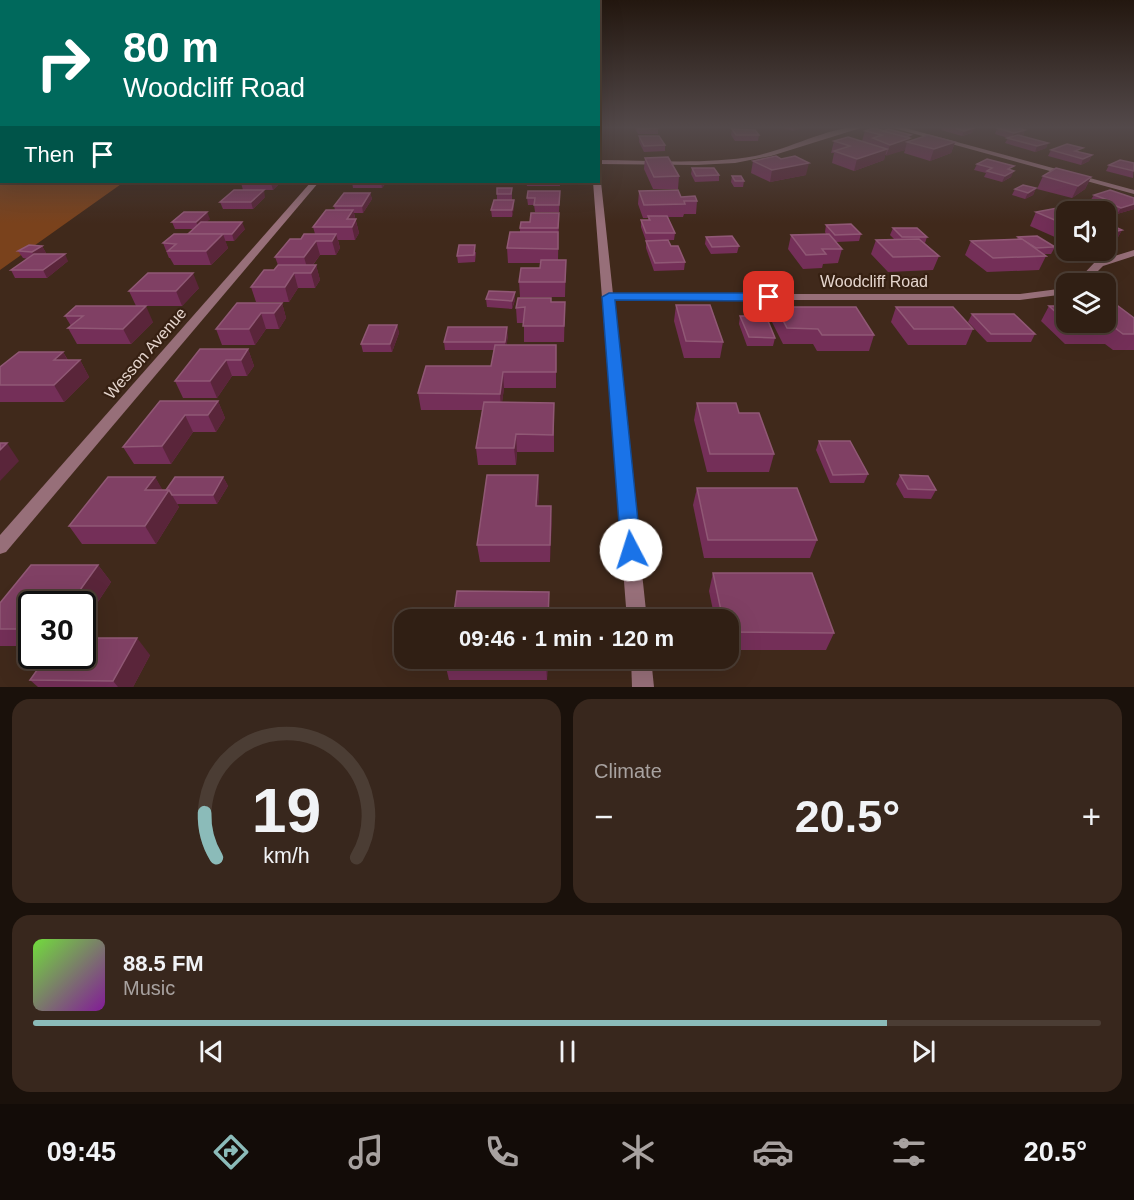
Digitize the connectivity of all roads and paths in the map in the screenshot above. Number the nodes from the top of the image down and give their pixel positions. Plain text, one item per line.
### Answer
1 (748, 158) edge
2 (1008, 158) edge
3 (600, 162) edge
4 (314, 183) edge
5 (597, 183) edge
6 (1134, 192) edge
7 (1134, 253) edge
8 (1090, 273) edge
9 (1056, 292) edge
10 (609, 297) junction
11 (0, 547) edge
12 (637, 609) edge
13 (642, 669) edge
14 (644, 687) edge

1 - 3 street
2 - 6 street
4 - 11 street, Wesson Avenue
5 - 10 street
7 - 8 street
9 - 10 street, Woodcliff Road
10 - 12 street
13 - 14 street

